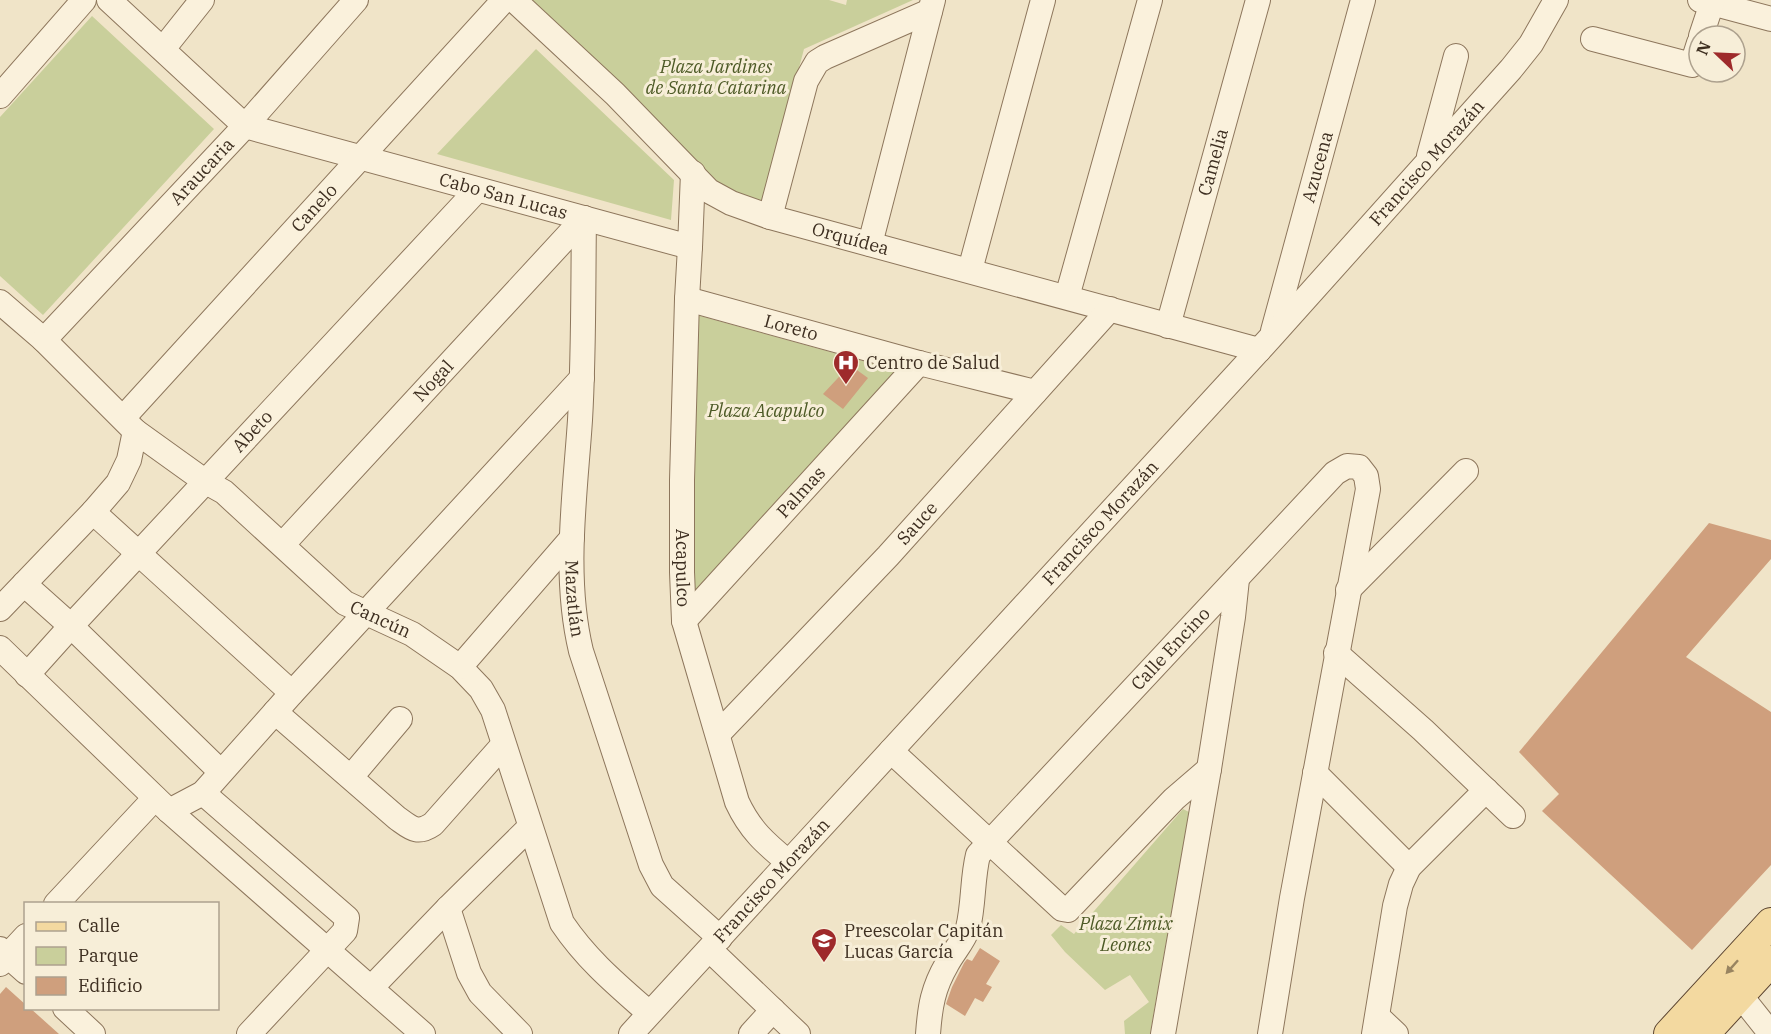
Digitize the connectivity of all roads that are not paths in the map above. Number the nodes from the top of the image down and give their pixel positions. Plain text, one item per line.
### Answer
1 (84, 0) edge
2 (109, 0) edge
3 (202, 0) edge
4 (356, 0) edge
5 (504, 0) edge
6 (514, 0) edge
7 (1043, 0) edge
8 (1150, 0) edge
9 (1258, 0) edge
10 (1363, 0) edge
11 (1556, 0) edge
12 (1708, 1) edge
13 (932, 5) edge
14 (1771, 19) edge
15 (1703, 24) edge
16 (1593, 39) dead end
17 (163, 49) junction
18 (1456, 56) dead end
19 (1687, 64) edge
20 (0, 96) edge
21 (245, 126) junction
22 (359, 157) junction
23 (1427, 161) junction
24 (693, 173) junction
25 (477, 190) junction
26 (770, 217) junction
27 (584, 219) junction
28 (870, 244) junction
29 (690, 248) junction
30 (970, 270) junction
31 (1067, 297) junction
32 (687, 299) junction
33 (0, 302) edge
34 (1110, 309) junction
35 (1168, 326) junction
36 (44, 340) junction
37 (1266, 343) junction
38 (919, 363) junction
39 (582, 378) junction
40 (1035, 392) junction
41 (129, 424) junction
42 (1466, 471) dead end
43 (206, 482) junction
44 (93, 513) junction
45 (572, 538) junction
46 (283, 544) junction
47 (140, 553) junction
48 (1237, 579) junction
49 (24, 584) junction
50 (1348, 590) junction
51 (0, 609) edge
52 (366, 614) junction
53 (684, 621) junction
54 (70, 626) junction
55 (0, 648) edge
56 (1336, 653) junction
57 (460, 667) junction
58 (27, 675) junction
59 (292, 693) junction
60 (275, 712) junction
61 (400, 719) dead end
62 (718, 734) junction
63 (504, 745) junction
64 (891, 751) junction
65 (1209, 769) junction
66 (221, 772) junction
67 (1315, 773) junction
68 (351, 777) junction
69 (1486, 790) junction
70 (203, 793) junction
71 (162, 805) junction
72 (1513, 816) dead end
73 (530, 827) junction
74 (989, 843) junction
75 (788, 862) junction
76 (1409, 867) junction
77 (57, 902) edge
78 (448, 908) junction
79 (1771, 923) edge
80 (24, 938) edge
81 (715, 944) junction
82 (327, 949) junction
83 (2, 956) edge
84 (1771, 962) edge
85 (24, 971) edge
86 (371, 988) junction
87 (1740, 995) junction
88 (67, 1010) edge
89 (773, 1010) junction
90 (650, 1013) junction
91 (1376, 1025) edge
92 (93, 1034) edge
93 (249, 1034) edge
94 (423, 1034) edge
95 (520, 1034) edge
96 (631, 1034) edge
97 (751, 1034) edge
98 (798, 1034) edge
99 (928, 1034) edge
100 (1163, 1034) edge
101 (1270, 1034) edge
102 (1396, 1034) edge
103 (1669, 1034) edge
104 (1704, 1034) edge
105 (1771, 1034) edge

1 - 20 street
2 - 17 street
3 - 17 street
4 - 21 street, Araucaria
5 - 22 street, Canelo
6 - 24 street, Orquídea
7 - 30 street
8 - 31 street
9 - 35 street, Camelia
10 - 37 street, Azucena
11 - 23 street, Francisco Morazán
12 - 14 street
12 - 15 street
13 - 26 street
13 - 28 street
16 - 19 street
17 - 21 street
18 - 23 street
21 - 22 street, Cabo San Lucas
21 - 36 street, Araucaria
22 - 25 street, Cabo San Lucas
22 - 41 street, Canelo
23 - 37 street, Francisco Morazán
24 - 26 street, Orquídea
24 - 29 street
25 - 27 street, Cabo San Lucas
25 - 43 street, Abeto
26 - 28 street, Orquídea
27 - 29 street, Cabo San Lucas
27 - 39 street, Mazatlán
27 - 46 street, Nogal
28 - 30 street, Orquídea
29 - 32 street, Acapulco
30 - 31 street, Orquídea
31 - 34 street, Orquídea
32 - 38 street, Loreto
32 - 53 street, Acapulco
33 - 36 street, Cancún
34 - 35 street, Orquídea
34 - 40 street, Sauce
35 - 37 street, Orquídea
36 - 41 street, Cancún
37 - 64 street, Francisco Morazán
38 - 40 street, Loreto
38 - 53 street, Palmas
39 - 45 street, Mazatlán
39 - 52 street
40 - 62 street, Sauce
41 - 43 street, Cancún
41 - 44 street
42 - 50 street
43 - 46 street, Cancún
43 - 47 street, Abeto
44 - 47 street
44 - 49 street
45 - 57 street
45 - 81 street, Mazatlán
46 - 52 street, Cancún
47 - 54 street, Abeto
47 - 59 street
48 - 50 street, Calle Encino
48 - 65 street
48 - 74 street, Calle Encino
49 - 51 street
49 - 54 street
50 - 56 street
52 - 57 street, Cancún
52 - 59 street
53 - 62 street, Acapulco
54 - 58 street, Abeto
54 - 66 street
55 - 58 street
56 - 67 street
56 - 69 street
57 - 63 street, Cancún
58 - 71 street
59 - 60 street
60 - 66 street
60 - 68 street
61 - 68 street
62 - 75 street, Acapulco
63 - 68 street
63 - 73 street, Cancún
64 - 74 street
64 - 75 street, Francisco Morazán
65 - 74 street
65 - 100 street
66 - 70 street
67 - 76 street
67 - 101 street
69 - 72 street
69 - 76 street
70 - 71 street
70 - 82 street
71 - 77 street
71 - 82 street
73 - 78 street
73 - 90 street, Cancún
74 - 99 street, Calle Encino
75 - 81 street, Francisco Morazán
76 - 91 street
78 - 86 street
78 - 95 street
79 -> 103 main road
80 - 83 street
81 - 89 street, Mazatlán
81 - 90 street, Francisco Morazán
82 - 86 street
82 - 93 street
83 - 85 street
84 - 87 main road
86 - 94 street
87 - 104 main road
87 - 105 street
88 - 92 street
89 - 97 street
89 - 98 street, Mazatlán
90 - 96 street, Francisco Morazán
91 - 102 street

